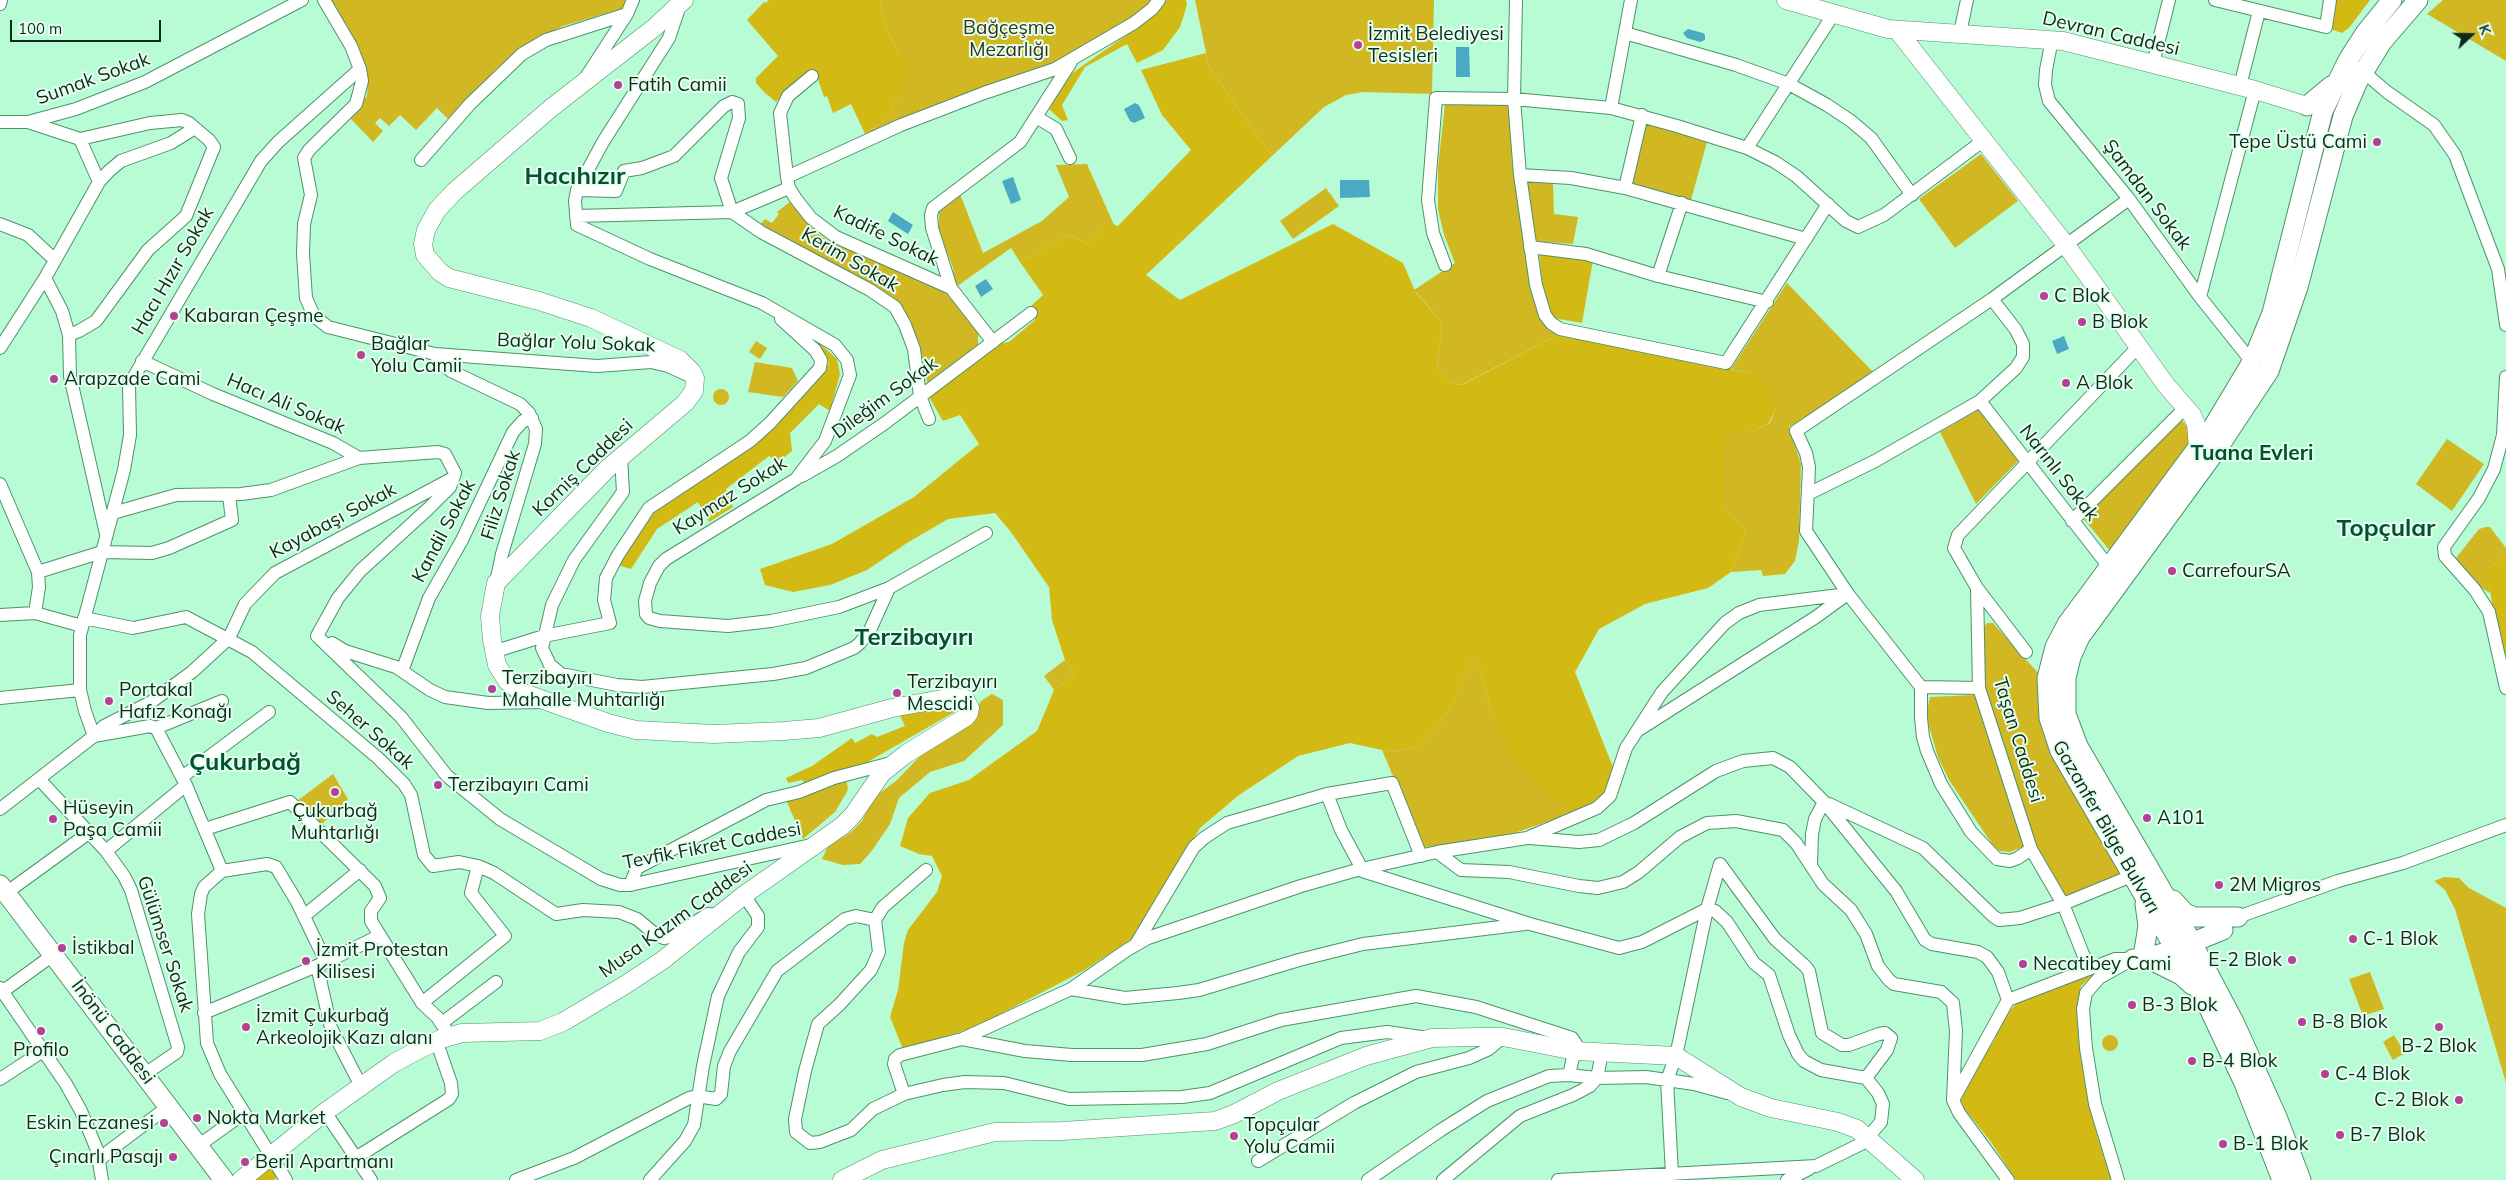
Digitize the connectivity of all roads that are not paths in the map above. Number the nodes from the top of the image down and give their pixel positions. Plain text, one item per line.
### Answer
1 (1, 0) edge
2 (302, 0) edge
3 (324, 0) edge
4 (633, 0) edge
5 (1159, 0) edge
6 (1516, 0) edge
7 (1631, 0) edge
8 (1786, 0) edge
9 (1967, 0) edge
10 (2170, 0) edge
11 (2215, 0) edge
12 (2330, 0) edge
13 (2392, 0) edge
14 (2418, 0) edge
15 (682, 2) edge
16 (0, 4) edge
17 (2259, 11) junction
18 (627, 14) junction
19 (1833, 15) junction
20 (1897, 30) junction
21 (1626, 33) junction
22 (1960, 33) junction
23 (2052, 39) junction
24 (1073, 60) junction
25 (2153, 64) junction
26 (360, 69) junction
27 (2350, 73) junction
28 (812, 76) dead end
29 (584, 81) junction
30 (1789, 84) junction
31 (2247, 88) junction
32 (1514, 99) junction
33 (2307, 106) junction
34 (1611, 108) junction
35 (2346, 108) junction
36 (2324, 111) junction
37 (1642, 115) junction
38 (1036, 117) junction
39 (0, 122) edge
40 (28, 122) junction
41 (2340, 126) junction
42 (195, 128) junction
43 (80, 139) junction
44 (1984, 140) junction
45 (2315, 142) junction
46 (1747, 148) junction
47 (1070, 158) dead end
48 (421, 160) dead end
49 (1520, 176) junction
50 (99, 182) junction
51 (788, 182) junction
52 (1625, 188) junction
53 (577, 190) junction
54 (1912, 195) junction
55 (2129, 199) junction
56 (1682, 203) junction
57 (1828, 204) junction
58 (732, 212) junction
59 (576, 216) junction
60 (0, 224) edge
61 (1806, 239) junction
62 (2066, 245) junction
63 (1530, 247) junction
64 (55, 260) junction
65 (1445, 265) dead end
66 (1658, 276) junction
67 (45, 278) junction
68 (951, 288) junction
69 (2200, 297) junction
70 (1992, 299) junction
71 (1767, 302) junction
72 (762, 303) junction
73 (1031, 313) dead end
74 (2506, 325) edge
75 (69, 334) junction
76 (993, 342) junction
77 (2138, 347) junction
78 (0, 348) edge
79 (435, 354) junction
80 (142, 361) junction
81 (2252, 362) junction
82 (2506, 377) edge
83 (695, 378) junction
84 (920, 396) junction
85 (1980, 401) junction
86 (2188, 412) junction
87 (532, 418) junction
88 (2220, 418) junction
89 (929, 419) dead end
90 (2198, 447) junction
91 (620, 457) junction
92 (359, 458) junction
93 (2027, 462) junction
94 (455, 477) junction
95 (796, 479) junction
96 (0, 484) edge
97 (1808, 494) junction
98 (229, 495) junction
99 (113, 513) junction
100 (2072, 520) junction
101 (986, 533) dead end
102 (107, 536) junction
103 (102, 552) junction
104 (2109, 567) junction
105 (38, 572) junction
106 (496, 583) junction
107 (889, 588) junction
108 (1977, 588) junction
109 (1848, 594) junction
110 (35, 613) junction
111 (0, 615) edge
112 (83, 622) junction
113 (318, 636) junction
114 (544, 636) junction
115 (228, 638) junction
116 (494, 652) junction
117 (2026, 652) dead end
118 (402, 671) junction
119 (1921, 687) junction
120 (1979, 688) junction
121 (2506, 688) edge
122 (80, 690) junction
123 (0, 698) edge
124 (222, 701) dead end
125 (548, 702) junction
126 (268, 712) dead end
127 (156, 728) junction
128 (1636, 732) junction
129 (94, 736) junction
130 (894, 763) junction
131 (39, 779) junction
132 (184, 781) junction
133 (1327, 794) junction
134 (1824, 802) junction
135 (0, 809) edge
136 (2506, 825) edge
137 (205, 830) junction
138 (90, 832) junction
139 (1528, 838) junction
140 (820, 844) junction
141 (2031, 850) junction
142 (106, 852) junction
143 (1437, 852) junction
144 (1421, 856) junction
145 (478, 866) junction
146 (1359, 869) junction
147 (1812, 869) junction
148 (360, 870) junction
149 (926, 870) dead end
150 (222, 871) junction
151 (2141, 877) junction
152 (630, 885) junction
153 (3, 889) edge
154 (744, 895) junction
155 (2063, 904) junction
156 (1707, 909) junction
157 (719, 915) junction
158 (304, 916) junction
159 (2238, 917) joint
160 (875, 920) junction
161 (1530, 924) junction
162 (2220, 925) junction
163 (379, 936) junction
164 (2181, 941) junction
165 (1136, 944) junction
166 (53, 955) junction
167 (2141, 956) junction
168 (322, 964) junction
169 (2088, 969) junction
170 (496, 982) dead end
171 (1071, 989) junction
172 (2, 996) edge
173 (2213, 998) junction
174 (2008, 1000) junction
175 (422, 1002) junction
176 (204, 1013) junction
177 (443, 1033) junction
178 (1503, 1037) junction
179 (1432, 1038) junction
180 (962, 1039) junction
181 (1575, 1051) junction
182 (43, 1052) junction
183 (1602, 1053) junction
184 (1676, 1056) junction
185 (145, 1074) junction
186 (1569, 1075) junction
187 (1597, 1078) junction
188 (1866, 1078) junction
189 (0, 1079) edge
190 (1667, 1080) junction
191 (361, 1086) junction
192 (904, 1094) junction
193 (697, 1096) junction
194 (1741, 1097) junction
195 (1953, 1100) junction
196 (169, 1106) junction
197 (325, 1112) junction
198 (244, 1113) junction
199 (1869, 1138) junction
200 (198, 1146) junction
201 (272, 1155) junction
202 (356, 1158) junction
203 (99, 1161) junction
204 (1258, 1161) dead end
205 (1816, 1166) junction
206 (1672, 1174) junction
207 (102, 1180) edge
208 (224, 1180) edge
209 (241, 1180) edge
210 (286, 1180) edge
211 (370, 1180) edge
212 (516, 1180) edge
213 (650, 1180) edge
214 (842, 1180) edge
215 (1368, 1180) edge
216 (1443, 1180) edge
217 (1558, 1180) edge
218 (1787, 1180) edge
219 (1915, 1180) edge
220 (2008, 1180) edge
221 (2118, 1180) edge
222 (2282, 1180) edge
223 (2300, 1180) edge

1 - 16 street
2 - 40 street, Sumak Sokak
3 - 26 street
4 - 18 street
5 - 24 street
6 - 32 street
7 - 21 street
8 - 19 main road, Devran Caddesi
9 - 22 street
10 - 25 street
11 - 17 street
12 - 17 street
13 - 27 main road, Gazanfer Bilge Bulvarı
14 - 27 main road, Gazanfer Bilge Bulvarı
15 - 29 main road
15 - 53 street
17 - 31 street
18 - 29 street
18 - 48 street
19 - 20 main road, Devran Caddesi
19 - 30 street
20 - 22 main road, Devran Caddesi
20 - 44 main road
21 - 30 street
21 - 34 street
22 - 23 main road, Devran Caddesi
23 - 25 main road, Devran Caddesi
23 - 55 street, Şamdan Sokak
24 - 38 street
24 - 51 street
25 - 31 main road, Devran Caddesi
26 - 79 street, Bağlar Yolu Sokak
26 - 80 street, Hacı Hızır Sokak
27 - 33 main road
27 - 35 main road, Gazanfer Bilge Bulvarı
27 - 36 main road, Gazanfer Bilge Bulvarı
27 - 74 street
28 - 51 street
29 - 83 main road
30 - 46 street
30 - 54 street
31 - 33 main road, Devran Caddesi
31 - 69 street
32 - 34 street
32 - 49 street
32 - 65 street
33 - 36 main road
33 - 45 main road
34 - 37 street
35 - 36 main road
35 - 41 main road, Gazanfer Bilge Bulvarı
36 - 41 main road
36 - 45 main road, Gazanfer Bilge Bulvarı
37 - 46 street
37 - 52 street
38 - 47 street
38 - 68 street
39 - 40 street
40 - 43 street
41 - 151 main road, Gazanfer Bilge Bulvarı
42 - 43 street
42 - 50 street
42 - 75 street
43 - 50 street
44 - 54 street
44 - 62 main road
45 - 81 main road, Gazanfer Bilge Bulvarı
46 - 57 street
49 - 52 street
49 - 63 street
50 - 64 street
51 - 58 street
51 - 68 street, Kadife Sokak
52 - 56 street
53 - 58 street
53 - 59 street
54 - 57 street
55 - 62 street
55 - 69 street, Şamdan Sokak
56 - 61 street
56 - 66 street
57 - 61 street
58 - 59 street
58 - 84 street, Kerim Sokak
59 - 72 street, Kaymaz Sokak
60 - 64 street
61 - 71 street
62 - 70 street
62 - 77 main road
63 - 66 street
63 - 71 street
64 - 67 street
66 - 71 street
67 - 75 street
67 - 78 street
68 - 76 street, Kadife Sokak
69 - 81 street, Şamdan Sokak
70 - 85 street
70 - 97 street
72 - 95 street, Kaymaz Sokak
72 - 114 street
73 - 76 street, Dileğim Sokak
75 - 102 street
76 - 84 street, Dileğim Sokak
77 - 86 main road
77 - 93 street, Taşan Caddesi
79 - 83 street, Bağlar Yolu Sokak
79 - 87 street
80 - 92 street, Hacı Ali Sokak
80 - 99 street, Hacı Hızır Sokak
81 - 88 main road, Gazanfer Bilge Bulvarı
82 - 121 street
83 - 91 main road, Korniş Caddesi
84 - 89 street, Kerim Sokak
84 - 95 street, Dileğim Sokak
85 - 93 street, Narınlı Sokak
85 - 97 street
86 - 88 main road
86 - 90 main road
86 - 100 street
87 - 106 street, Filiz Sokak
87 - 118 street, Kandil Sokak
88 - 90 main road, Gazanfer Bilge Bulvarı
90 - 104 main road, Gazanfer Bilge Bulvarı
91 - 106 main road, Korniş Caddesi
91 - 114 street
92 - 94 street
92 - 98 street
93 - 100 street, Narınlı Sokak
93 - 108 street, Taşan Caddesi
94 - 113 street
94 - 115 street, Kayabaşı Sokak
95 - 107 street, Kaymaz Sokak
96 - 105 street
97 - 109 street
98 - 99 street
98 - 103 street
99 - 102 street, Hacı Hızır Sokak
100 - 104 street, Narınlı Sokak
101 - 107 street, Kaymaz Sokak
102 - 103 street, Hacı Hızır Sokak
103 - 105 street
103 - 112 street, Hacı Hızır Sokak
104 - 151 main road, Gazanfer Bilge Bulvarı
105 - 110 street
106 - 116 main road
107 - 114 street
108 - 117 street
108 - 120 street, Taşan Caddesi
109 - 119 street
109 - 128 street
109 - 128 street
110 - 111 street
110 - 112 street
112 - 115 street
112 - 122 street, Hacı Hızır Sokak
113 - 118 street
113 - 152 street, Tevfik Fikret Caddesi
114 - 116 street
115 - 129 street
115 - 145 street, Seher Sokak
116 - 125 main road
118 - 125 street
119 - 120 street
119 - 141 street
120 - 141 street, Taşan Caddesi
122 - 123 street
122 - 129 street, Hacı Hızır Sokak
124 - 127 street
125 - 130 main road
126 - 132 street
127 - 129 street
127 - 132 street
128 - 139 street
129 - 131 street
130 - 140 main road, Musa Kazım Caddesi
130 - 152 street
131 - 135 street
131 - 138 street, Gülümser Sokak
132 - 137 street
132 - 142 street
133 - 144 street
133 - 146 street
133 - 165 street
134 - 139 street
134 - 147 street
134 - 155 street
134 - 174 street
136 - 159 street
137 - 148 street
137 - 150 street
138 - 142 street, Gülümser Sokak
138 - 153 street
139 - 143 street
140 - 152 street, Tevfik Fikret Caddesi
140 - 154 main road, Musa Kazım Caddesi
141 - 155 street, Taşan Caddesi
142 - 185 street, Gülümser Sokak
143 - 144 street
143 - 147 street
144 - 146 street
145 - 157 street, Seher Sokak
145 - 175 street
146 - 161 street
146 - 165 street
147 - 195 street
148 - 158 street
148 - 163 street
149 - 160 street
150 - 158 street
150 - 176 street
151 - 155 street
151 - 162 main road
151 - 164 main road, Gazanfer Bilge Bulvarı
151 - 164 main road
151 - 167 main road
153 - 166 main road, İnönü Caddesi
154 - 157 main road, Musa Kazım Caddesi
154 - 193 street
155 - 169 street, Taşan Caddesi
156 - 161 street
156 - 184 street
156 - 188 street
156 - 188 street
157 - 177 main road, Musa Kazım Caddesi
158 - 168 street
159 - 162 main road
160 - 192 street
160 - 193 street
161 - 171 street
162 - 164 main road
162 - 173 main road
163 - 168 street
163 - 175 street
164 - 167 main road
164 - 173 main road, Gazanfer Bilge Bulvarı
165 - 171 street
166 - 172 street
166 - 185 main road, İnönü Caddesi
167 - 169 street
167 - 173 main road
167 - 221 street
168 - 176 street
168 - 191 street
169 - 174 street
170 - 177 street
171 - 180 street
172 - 182 street
173 - 222 main road, Gazanfer Bilge Bulvarı
173 - 223 main road, Gazanfer Bilge Bulvarı
174 - 195 street
175 - 177 street
176 - 198 street
177 - 191 main road, Musa Kazım Caddesi
177 - 202 street
178 - 179 main road
178 - 181 main road
178 - 204 street
179 - 192 street
179 - 214 main road
180 - 181 street
180 - 192 street
181 - 183 main road
181 - 186 street
182 - 189 street
182 - 203 street
183 - 184 main road
183 - 187 street
184 - 190 street
184 - 194 main road
185 - 196 main road, İnönü Caddesi
186 - 187 street
186 - 215 street
187 - 190 street
187 - 216 street
188 - 199 street
190 - 194 street
190 - 206 street
191 - 197 main road, Musa Kazım Caddesi
193 - 212 street
193 - 213 street
194 - 199 main road
195 - 220 street
196 - 200 main road, İnönü Caddesi
196 - 203 street
197 - 201 main road, Musa Kazım Caddesi
197 - 202 street
198 - 200 street
198 - 201 street
199 - 205 street
199 - 219 main road
200 - 208 main road, İnönü Caddesi
201 - 209 main road, Musa Kazım Caddesi
201 - 210 street
202 - 211 street
203 - 207 street
205 - 206 street
205 - 218 street
206 - 217 street

